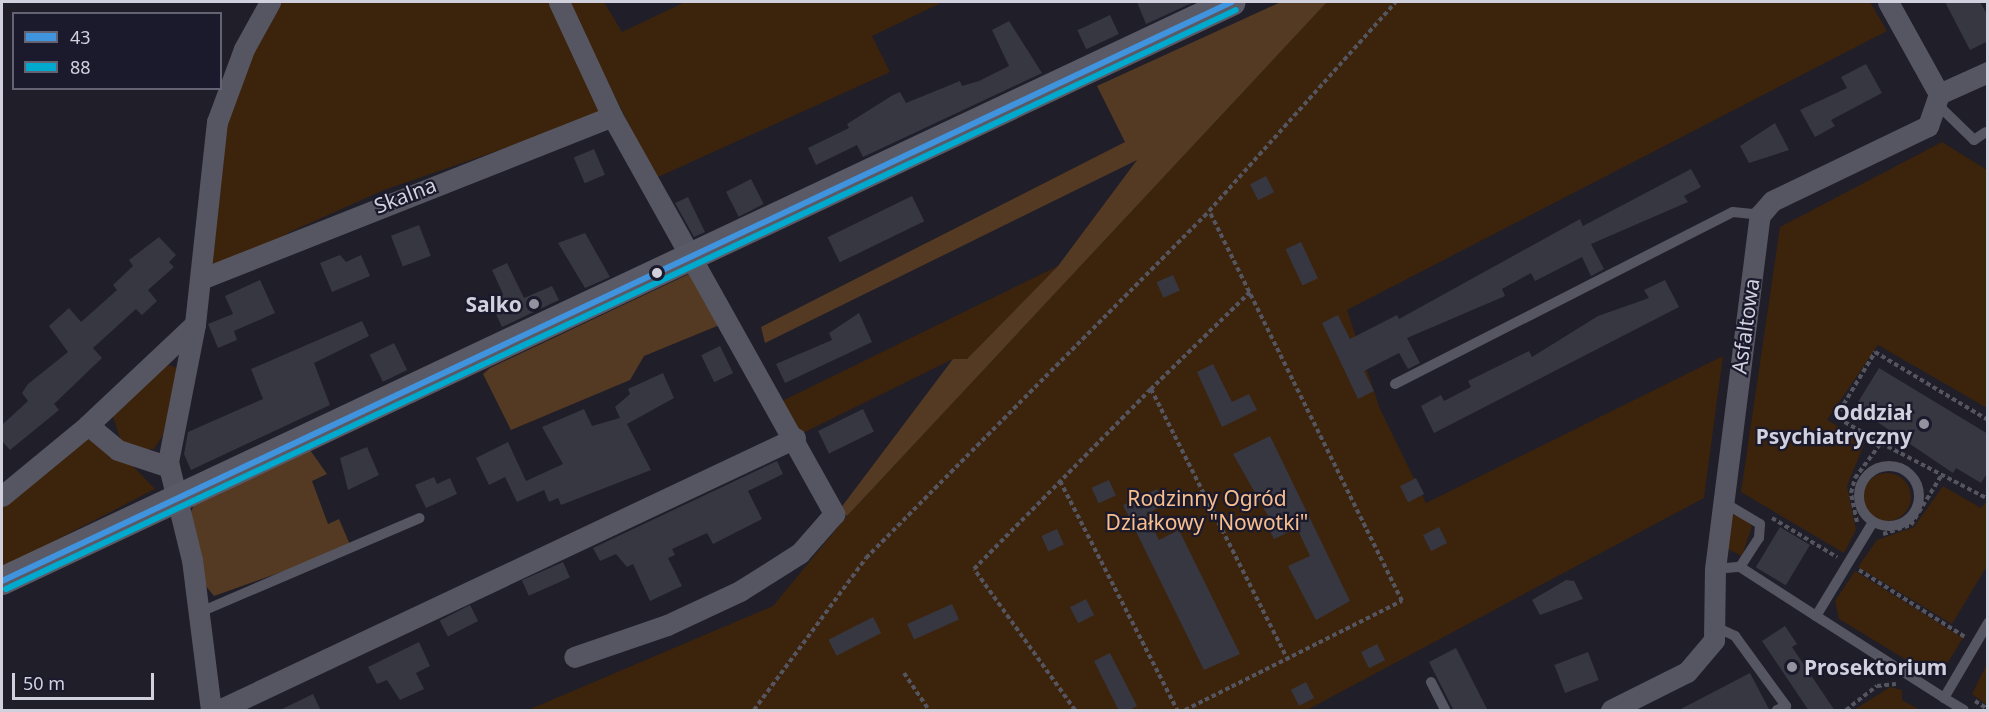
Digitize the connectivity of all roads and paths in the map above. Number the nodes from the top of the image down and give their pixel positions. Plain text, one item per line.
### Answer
1 (270, 2) edge
2 (559, 2) edge
3 (1232, 2) edge
4 (1396, 2) edge
5 (1888, 2) edge
6 (1988, 72) edge
7 (1938, 98) junction
8 (612, 116) junction
9 (1986, 132) edge
10 (1209, 211) junction
11 (1760, 215) junction
12 (689, 257) junction
13 (201, 279) junction
14 (1250, 292) junction
15 (195, 324) junction
16 (1395, 384) dead end
17 (1150, 389) junction
18 (1988, 420) edge
19 (88, 425) junction
20 (795, 438) junction
21 (1881, 443) junction
22 (169, 467) junction
23 (1941, 476) junction
24 (1060, 481) junction
25 (176, 495) junction
26 (2, 496) edge
27 (1987, 497) edge
28 (1723, 502) junction
29 (1763, 513) dead end
30 (420, 518) dead end
31 (1873, 522) junction
32 (1858, 528) dead end
33 (1873, 540) dead end
34 (1846, 553) dead end
35 (1859, 559) dead end
36 (1740, 567) junction
37 (1854, 567) junction
38 (1716, 569) junction
39 (1849, 576) dead end
40 (2, 581) edge
41 (198, 613) junction
42 (1816, 616) junction
43 (1988, 623) edge
44 (1718, 628) junction
45 (1959, 633) dead end
46 (573, 657) dead end
47 (1288, 660) junction
48 (904, 673) dead end
49 (1431, 682) dead end
50 (1955, 682) junction
51 (1898, 685) dead end
52 (1944, 698) junction
53 (1784, 709) edge
54 (1988, 709) edge
55 (211, 711) edge
56 (219, 711) edge
57 (754, 711) edge
58 (929, 711) edge
59 (1075, 711) edge
60 (1178, 711) edge
61 (1185, 711) edge
62 (1445, 711) edge
63 (1611, 711) edge
64 (1846, 711) edge
65 (1964, 711) edge

1 - 13 street
2 - 8 street
3 - 12 street
4 - 10 path
5 - 7 street
6 - 7 street
7 - 9 lane
7 - 11 street
8 - 12 street
8 - 13 street, Skalna
10 - 14 path
10 - 57 path
11 - 16 lane
11 - 28 street, Asfaltowa
12 - 20 street
12 - 25 street
13 - 15 street
14 - 17 path
14 - 47 path
15 - 19 street
15 - 22 street
17 - 24 path
17 - 47 path
18 - 21 path
19 - 22 street
19 - 26 street
20 - 46 street
20 - 56 street
21 - 23 path
21 - 32 path
22 - 25 street
23 - 27 path
23 - 33 path
24 - 59 path
24 - 60 path
25 - 40 street
25 - 41 street
28 - 36 lane
28 - 38 street, Asfaltowa
29 - 34 path
30 - 41 lane
31 - 31 lane
31 - 42 lane
35 - 37 path
36 - 38 lane
36 - 42 lane
37 - 39 path
37 - 45 path
38 - 44 street, Asfaltowa
41 - 55 street
42 - 52 lane
43 - 50 lane
44 - 53 lane
44 - 63 street
47 - 61 path
48 - 58 path
49 - 62 lane
50 - 52 lane
50 - 54 path
51 - 64 path
52 - 65 lane

